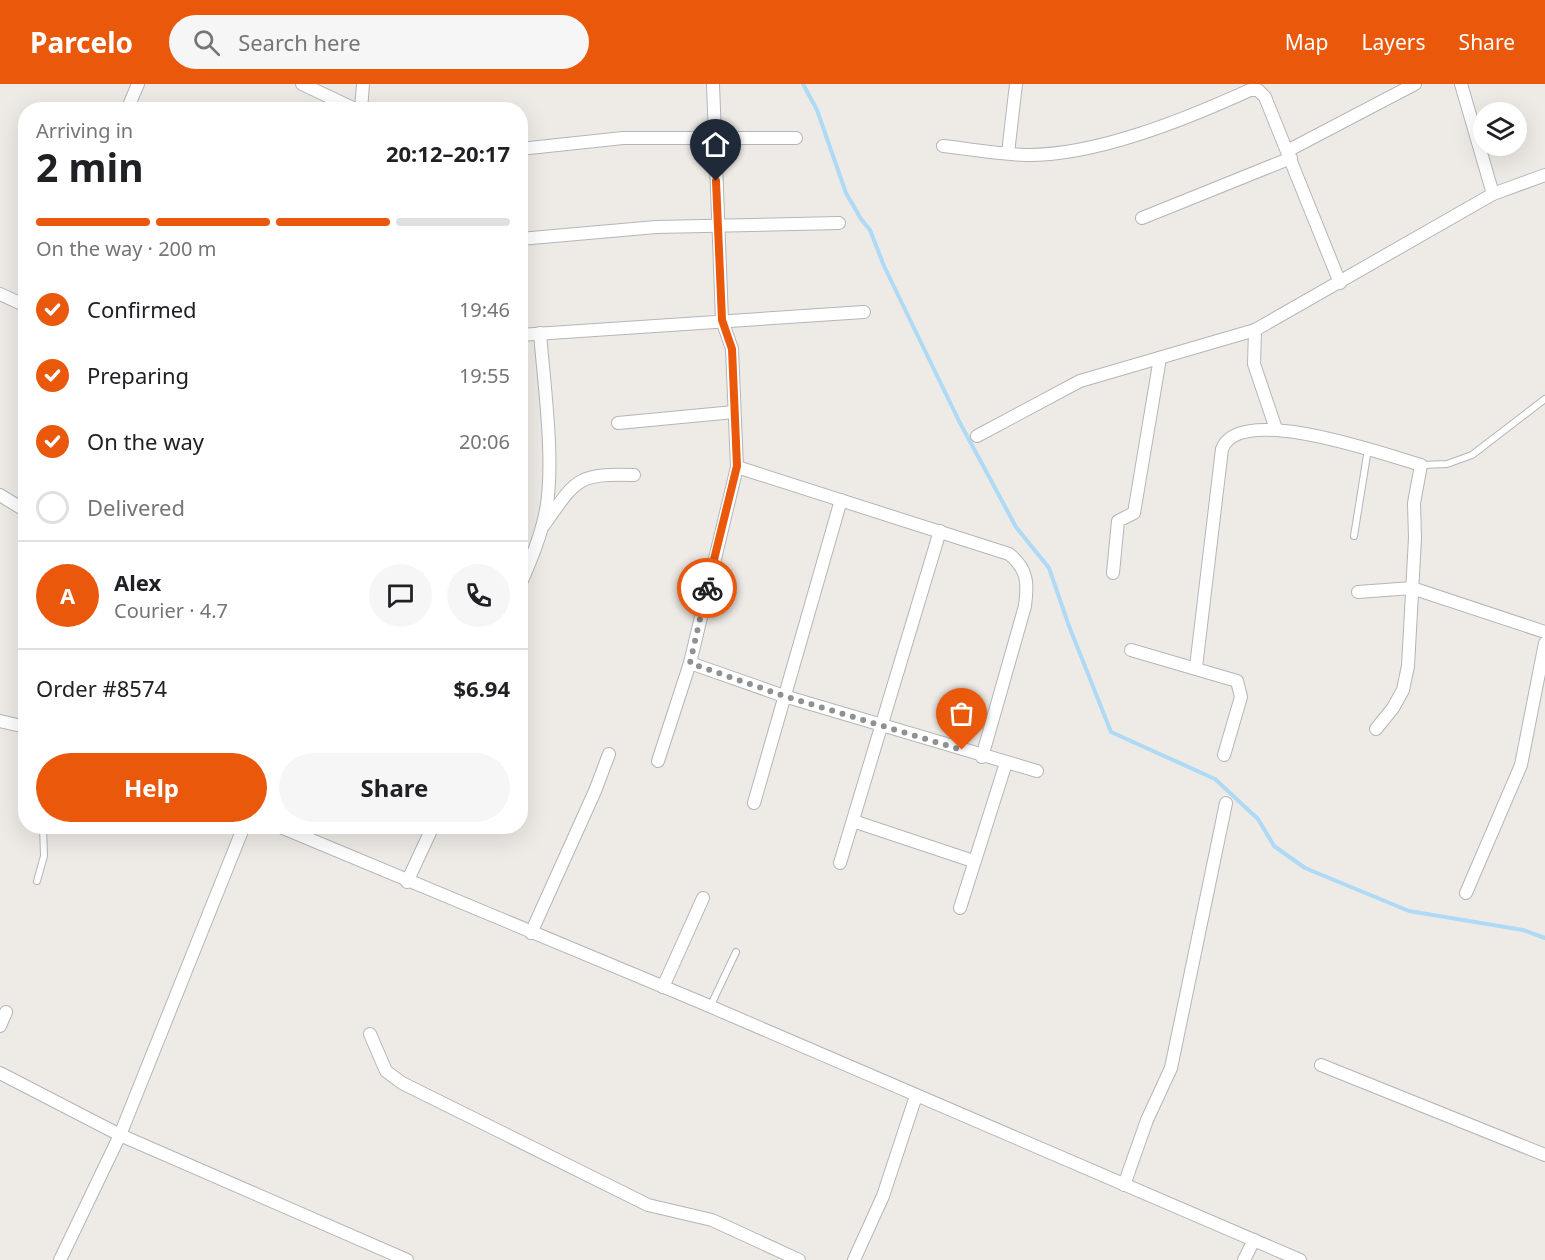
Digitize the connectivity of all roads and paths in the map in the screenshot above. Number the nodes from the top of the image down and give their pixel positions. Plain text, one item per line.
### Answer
1 (138, 84) edge
2 (302, 84) edge
3 (363, 84) edge
4 (713, 84) edge
5 (1016, 84) edge
6 (1415, 84) edge
7 (1461, 84) edge
8 (130, 102) edge
9 (341, 102) edge
10 (360, 102) edge
11 (716, 137) junction
12 (796, 138) dead end
13 (943, 146) dead end
14 (528, 148) edge
15 (1008, 153) junction
16 (1290, 154) junction
17 (1545, 175) edge
18 (1493, 194) junction
19 (1142, 218) dead end
20 (839, 223) dead end
21 (717, 225) junction
22 (528, 238) edge
23 (1340, 283) junction
24 (0, 294) edge
25 (18, 302) edge
26 (864, 312) dead end
27 (722, 320) junction
28 (1255, 330) junction
29 (540, 333) junction
30 (528, 334) edge
31 (1160, 358) junction
32 (1545, 399) edge
33 (734, 412) junction
34 (618, 423) dead end
35 (1276, 429) junction
36 (977, 436) dead end
37 (1368, 449) junction
38 (1421, 465) junction
39 (737, 466) junction
40 (634, 475) dead end
41 (0, 495) edge
42 (840, 500) junction
43 (18, 506) edge
44 (541, 530) junction
45 (940, 531) junction
46 (1354, 536) dead end
47 (528, 564) edge
48 (1113, 573) dead end
49 (1412, 588) junction
50 (1358, 592) dead end
51 (1545, 632) edge
52 (1545, 643) edge
53 (1131, 650) dead end
54 (690, 663) junction
55 (1196, 667) junction
56 (784, 696) junction
57 (0, 721) edge
58 (881, 724) junction
59 (18, 725) edge
60 (1376, 729) dead end
61 (609, 754) dead end
62 (1224, 755) dead end
63 (982, 757) junction
64 (658, 761) dead end
65 (1006, 763) junction
66 (1037, 771) dead end
67 (754, 803) dead end
68 (1226, 803) dead end
69 (853, 821) junction
70 (43, 834) edge
71 (241, 834) edge
72 (296, 834) edge
73 (429, 834) edge
74 (974, 861) junction
75 (840, 863) dead end
76 (38, 881) dead end
77 (407, 882) junction
78 (1466, 894) dead end
79 (703, 898) dead end
80 (960, 908) dead end
81 (531, 933) junction
82 (736, 952) dead end
83 (663, 987) junction
84 (710, 1006) junction
85 (6, 1012) dead end
86 (0, 1026) edge
87 (370, 1034) dead end
88 (1321, 1065) dead end
89 (0, 1073) edge
90 (916, 1096) junction
91 (120, 1135) junction
92 (1545, 1155) edge
93 (1124, 1185) junction
94 (1254, 1240) junction
95 (60, 1260) edge
96 (407, 1260) edge
97 (798, 1260) edge
98 (854, 1260) edge
99 (1244, 1260) edge
100 (1300, 1260) edge

1 - 8 street
2 - 9 street
3 - 10 street
4 - 11 street
5 - 15 street
6 - 16 street
7 - 18 street
11 - 12 street
11 - 14 street
11 - 21 street
13 - 15 street
15 - 16 street
16 - 19 street
16 - 23 street
17 - 18 street
18 - 23 street
20 - 21 street
21 - 22 street
21 - 27 street
23 - 28 street
24 - 25 street
26 - 27 street
27 - 29 street
27 - 33 street
28 - 31 street
28 - 35 street
29 - 30 street
29 - 44 street
31 - 36 street
31 - 48 street
32 - 38 lane
33 - 34 street
33 - 39 street
35 - 37 street
35 - 55 street
37 - 38 street
37 - 46 lane
38 - 49 street
39 - 42 street
39 - 54 street
40 - 44 street
41 - 43 street
42 - 45 street
42 - 56 street
44 - 47 street
45 - 58 street
45 - 63 street
49 - 50 street
49 - 51 street
49 - 60 street
52 - 78 street
53 - 55 street
54 - 56 street
54 - 64 street
55 - 62 street
56 - 58 street
56 - 67 street
57 - 59 street
58 - 63 street
58 - 69 street
61 - 81 street
63 - 65 street
65 - 66 street
65 - 74 street
68 - 93 street
69 - 74 street
69 - 75 street
70 - 76 lane
71 - 91 street
72 - 77 street
73 - 77 street
74 - 80 street
77 - 81 street
79 - 83 street
81 - 83 street
82 - 84 lane
83 - 84 street
84 - 90 street
85 - 86 street
87 - 97 street
88 - 92 street
89 - 91 street
90 - 93 street
90 - 98 street
91 - 95 street
91 - 96 street
93 - 94 street
94 - 99 street
94 - 100 street

